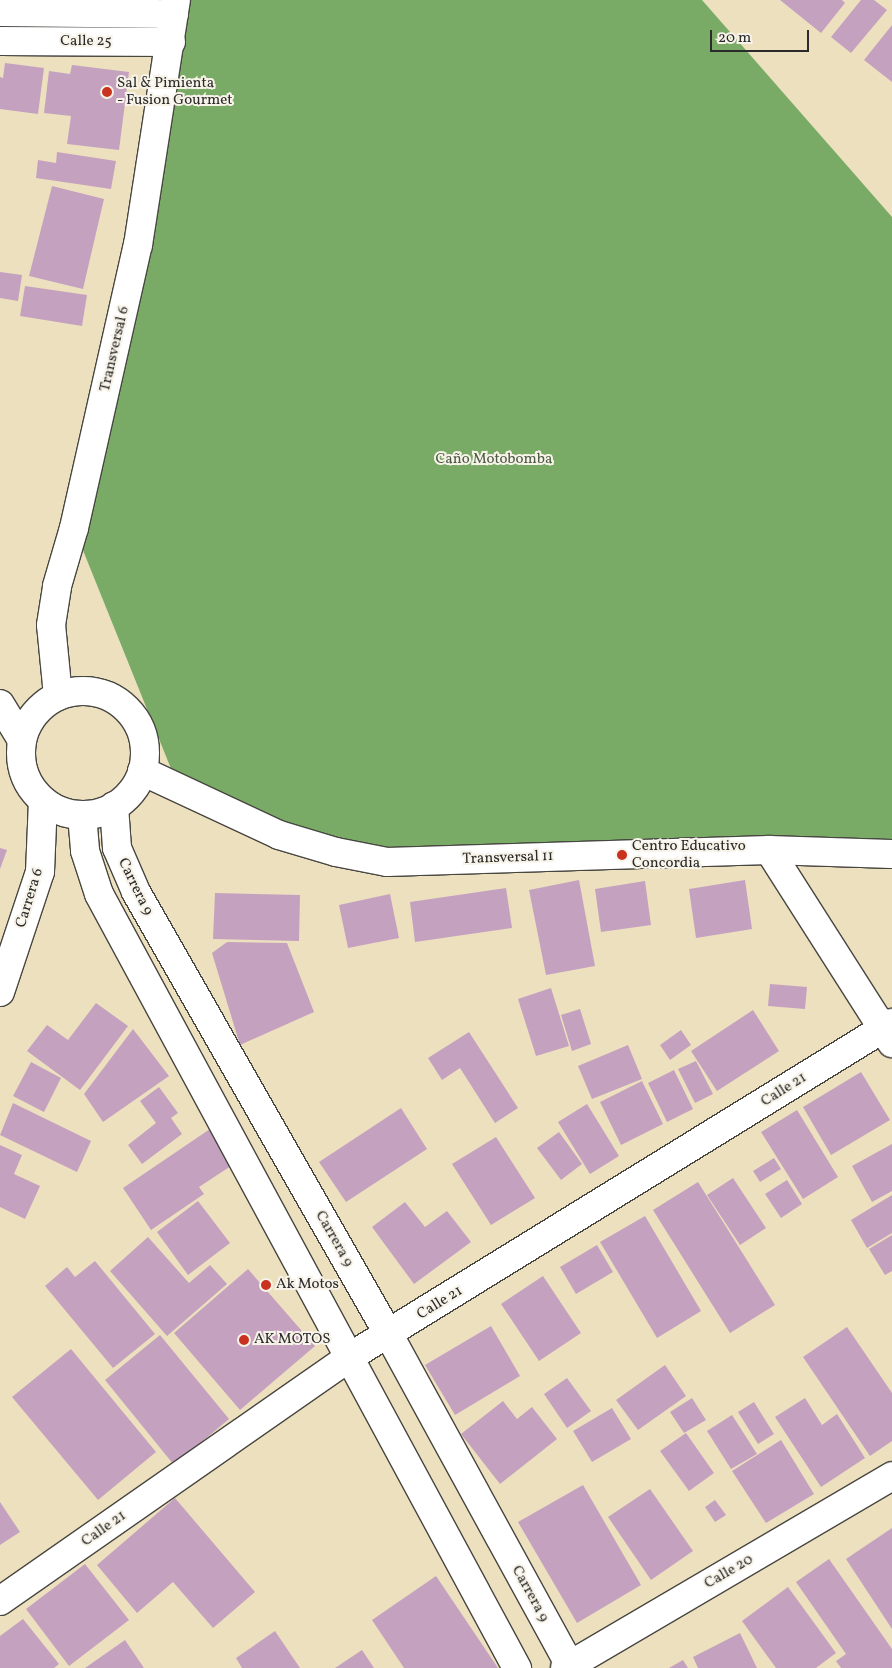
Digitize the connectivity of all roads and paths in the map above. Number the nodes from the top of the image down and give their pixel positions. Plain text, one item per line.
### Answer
1 (175, 7) edge
2 (0, 12) edge
3 (0, 41) edge
4 (171, 42) junction
5 (58, 696) junction
6 (0, 704) edge
7 (22, 740) junction
8 (142, 771) junction
9 (43, 801) junction
10 (114, 806) junction
11 (82, 815) junction
12 (769, 850) junction
13 (892, 854) edge
14 (0, 992) edge
15 (889, 1032) edge
16 (389, 1335) junction
17 (348, 1358) junction
18 (892, 1476) edge
19 (0, 1601) edge
20 (569, 1667) edge
21 (517, 1668) edge

1 - 2 street, Calle 25
1 - 4 street, Transversal 6
3 - 4 street, Calle 25
4 - 5 street, Transversal 6
5 - 7 street
5 - 8 street
6 - 7 street
7 - 9 street
8 - 10 street
8 - 12 street, Transversal 11
9 - 11 street
9 - 14 street, Carrera 6
10 - 11 street
10 - 16 street, Carrera 9
11 - 17 street
12 - 13 street, Transversal 11
12 - 15 street
15 - 16 street, Calle 21
16 - 17 street, Calle 21
16 - 20 street, Carrera 9
17 - 19 street, Calle 21
17 - 21 street
18 - 20 street, Calle 20

